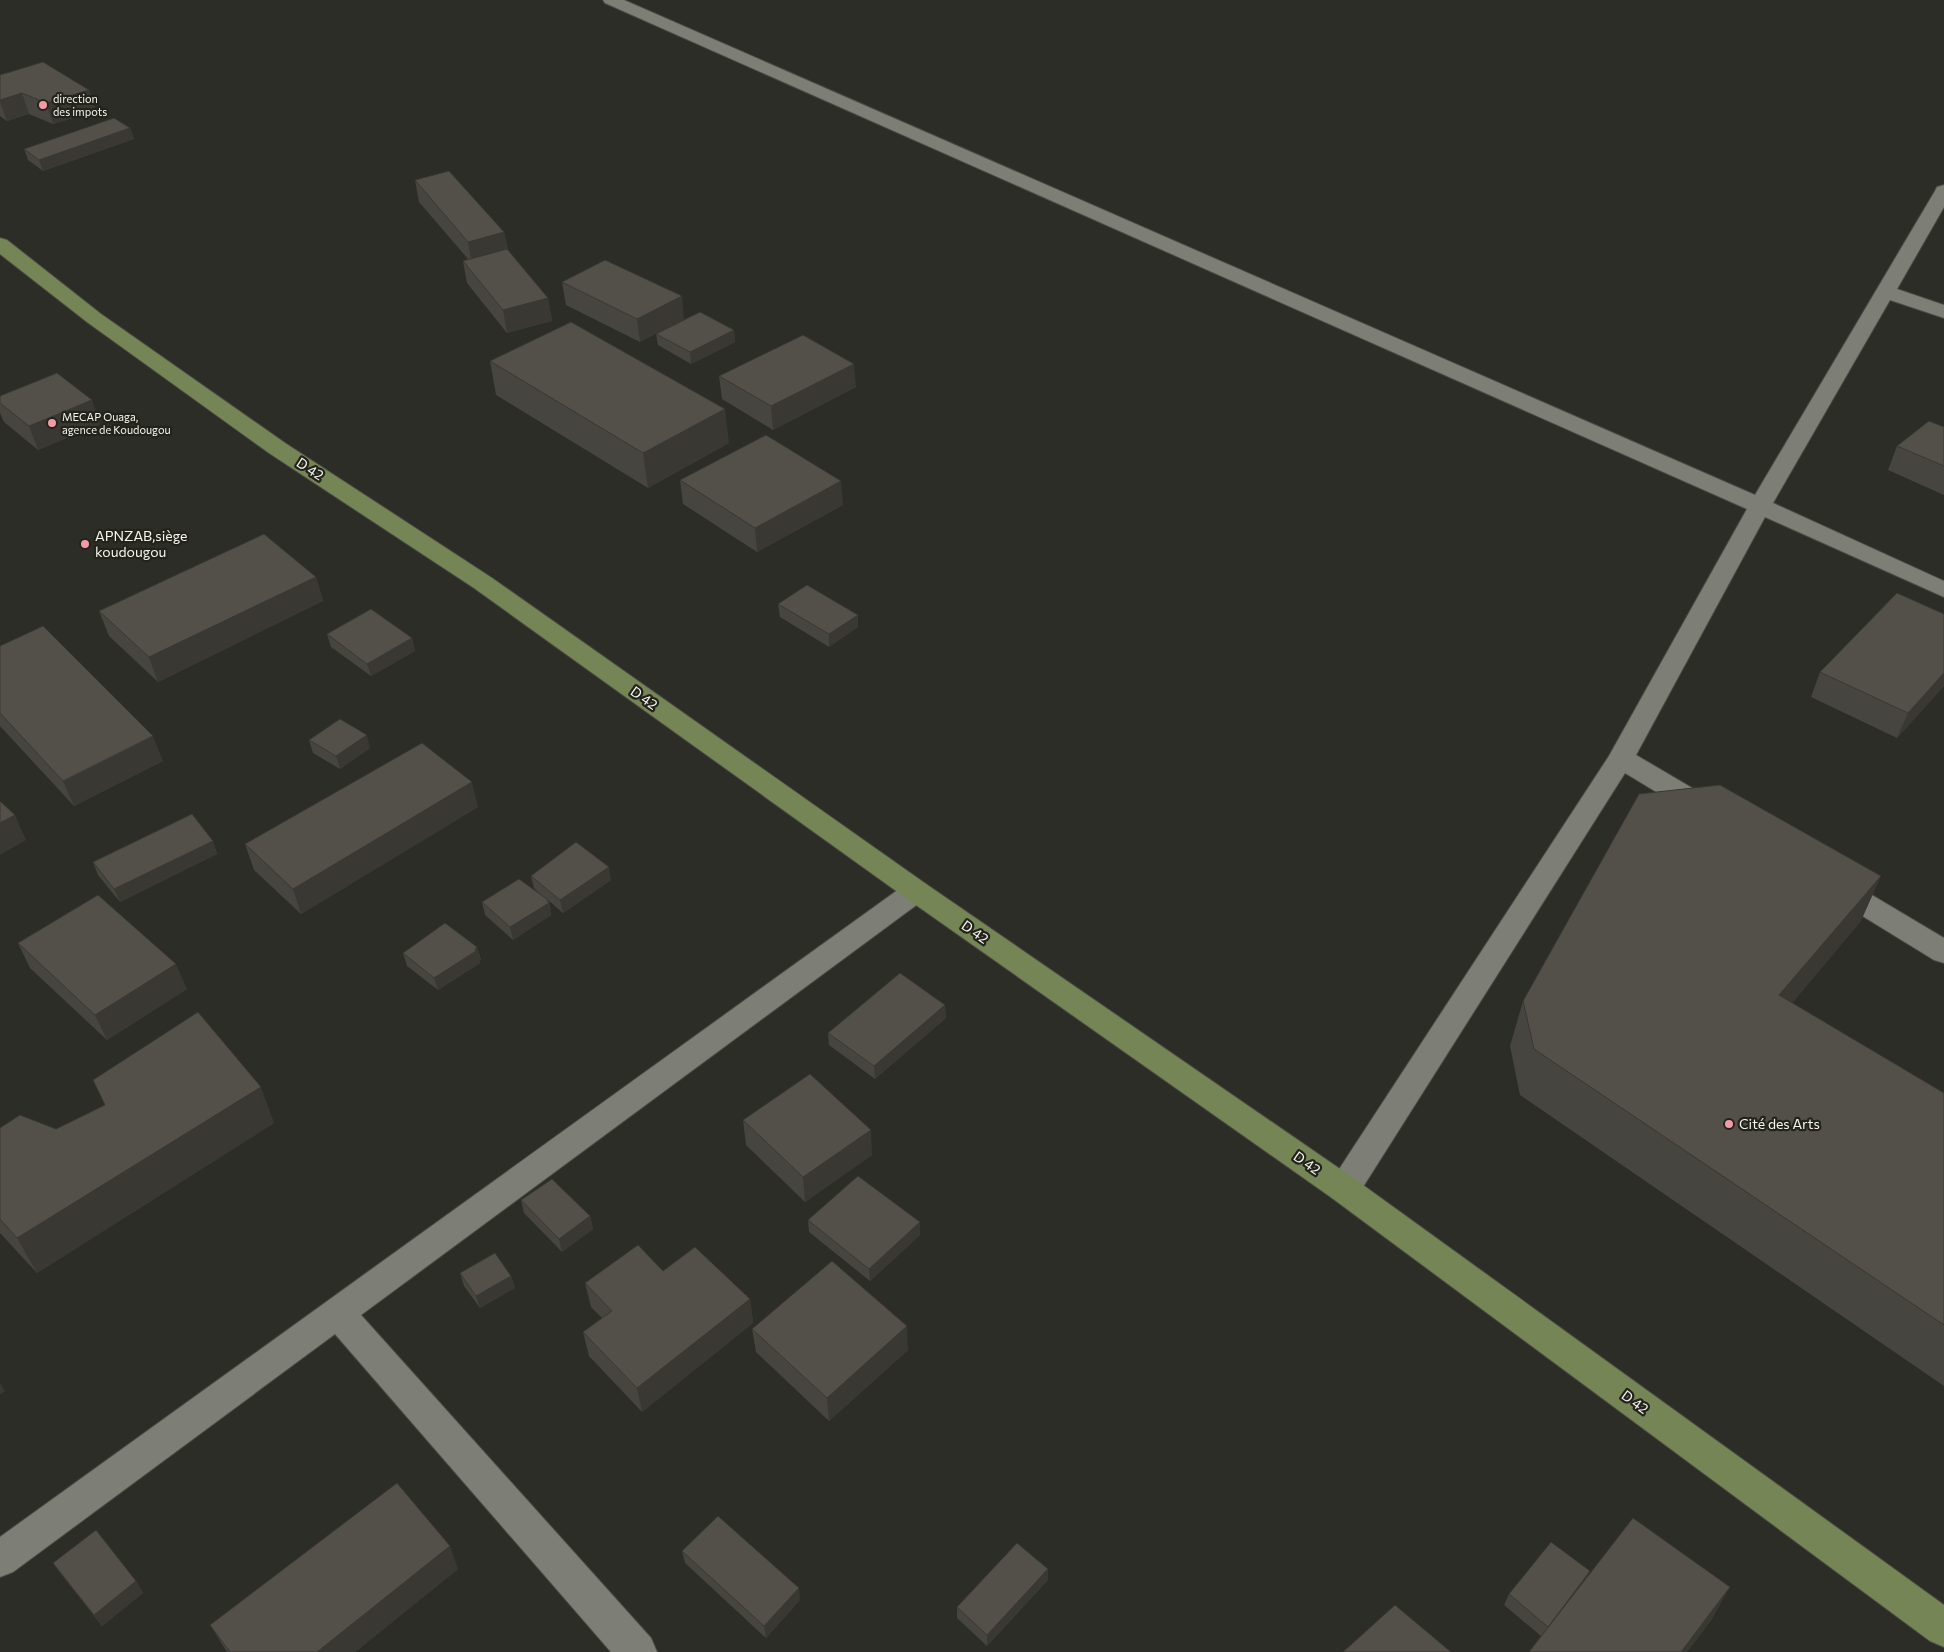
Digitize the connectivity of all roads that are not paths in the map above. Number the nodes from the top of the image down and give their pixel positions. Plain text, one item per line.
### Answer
1 (611, 0) edge
2 (1944, 191) edge
3 (0, 244) edge
4 (1885, 292) junction
5 (1944, 312) edge
6 (1760, 506) junction
7 (1944, 590) edge
8 (1621, 758) junction
9 (1732, 824) edge
10 (1816, 876) edge
11 (916, 891) junction
12 (1944, 952) edge
13 (1344, 1189) junction
14 (337, 1312) junction
15 (0, 1559) edge
16 (1944, 1628) edge
17 (637, 1652) edge

1 - 6 street
2 - 4 street
3 - 11 street, D 42 / D 42
4 - 5 street
4 - 6 street
6 - 7 street
6 - 8 street
8 - 9 street
8 - 13 street
10 - 12 street
11 - 13 street, D 42 / D 42
11 - 14 street
13 - 16 street, D 42 / D 42
14 - 15 street
14 - 17 street

